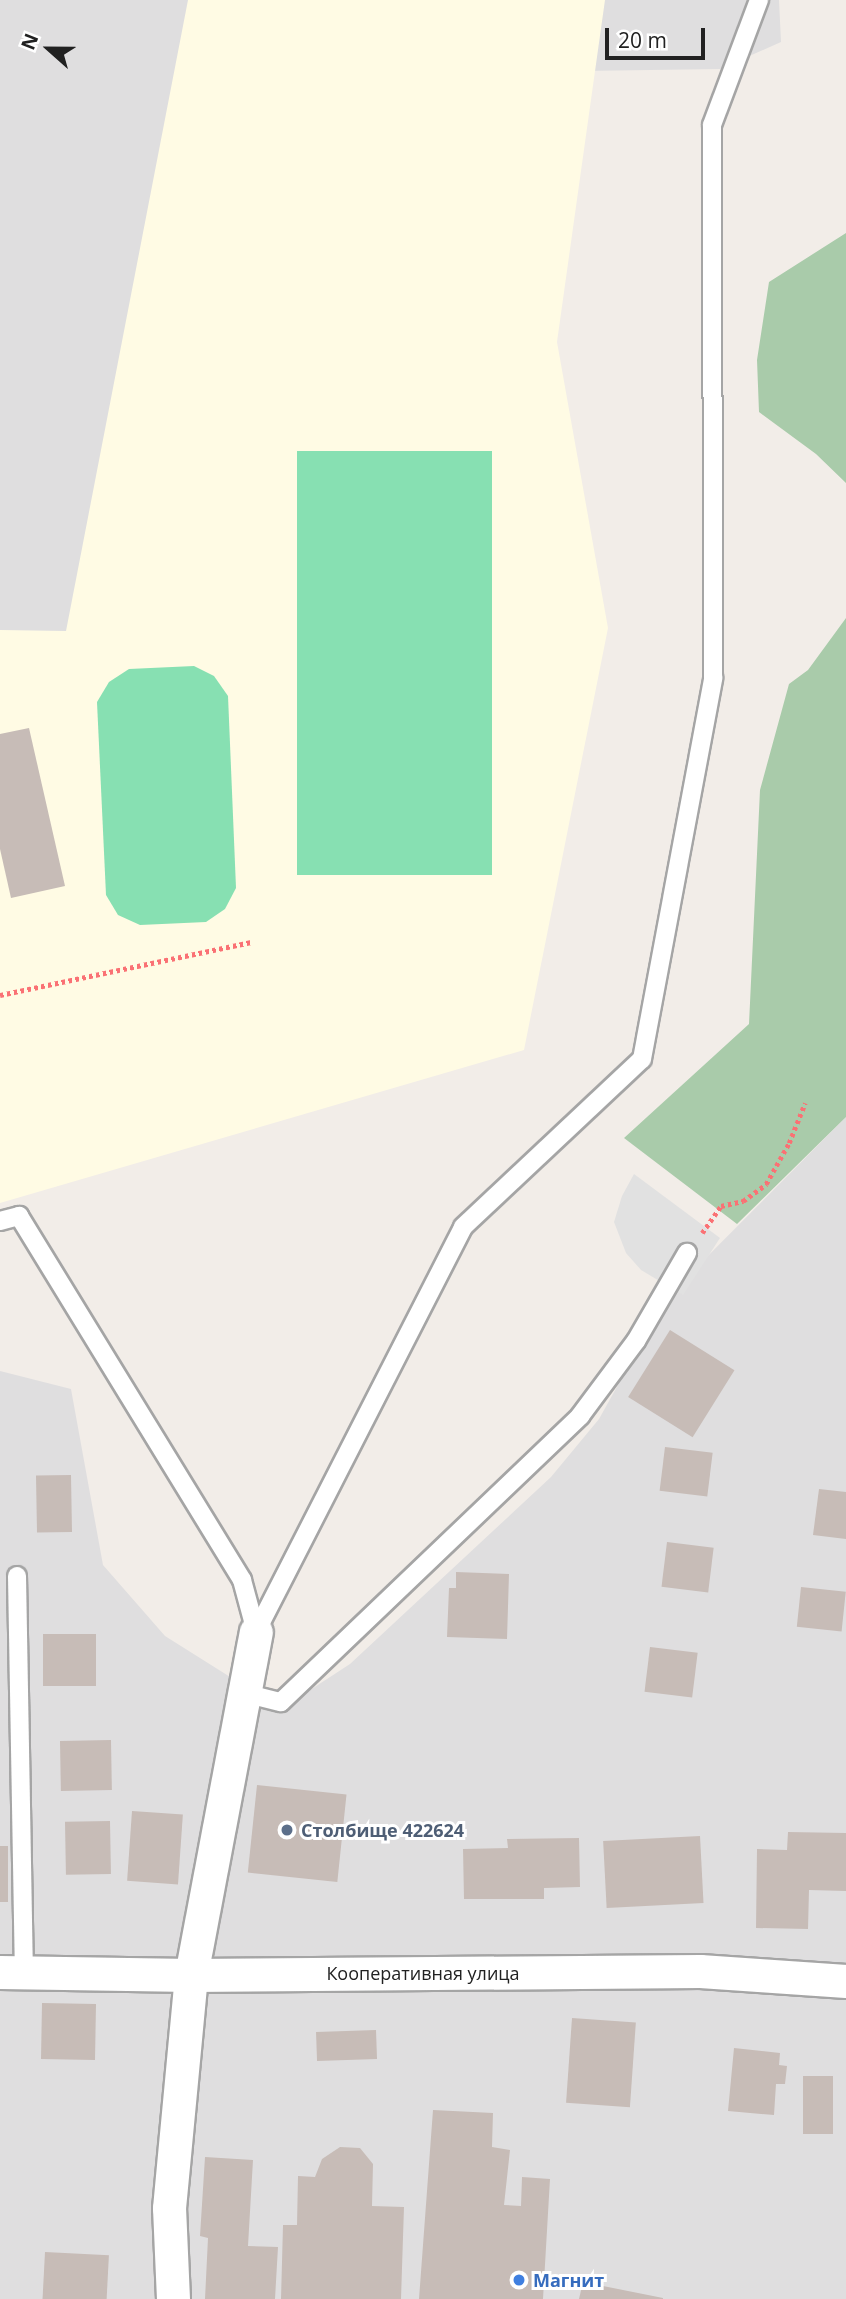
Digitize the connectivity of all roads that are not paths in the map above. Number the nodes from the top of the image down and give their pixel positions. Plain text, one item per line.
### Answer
1 (759, 0) edge
2 (0, 1221) edge
3 (687, 1253) road end
4 (17, 1576) dead end
5 (256, 1632) junction
6 (244, 1693) junction
7 (12, 1972) edge
8 (191, 1975) junction
9 (846, 1981) edge
10 (173, 2299) edge

1 - 5 lane
2 - 5 lane
3 - 6 lane
4 - 7 lane
5 - 6 street
6 - 8 street
7 - 8 street, Кооперативная улица
8 - 9 street, Кооперативная улица
8 - 10 street

